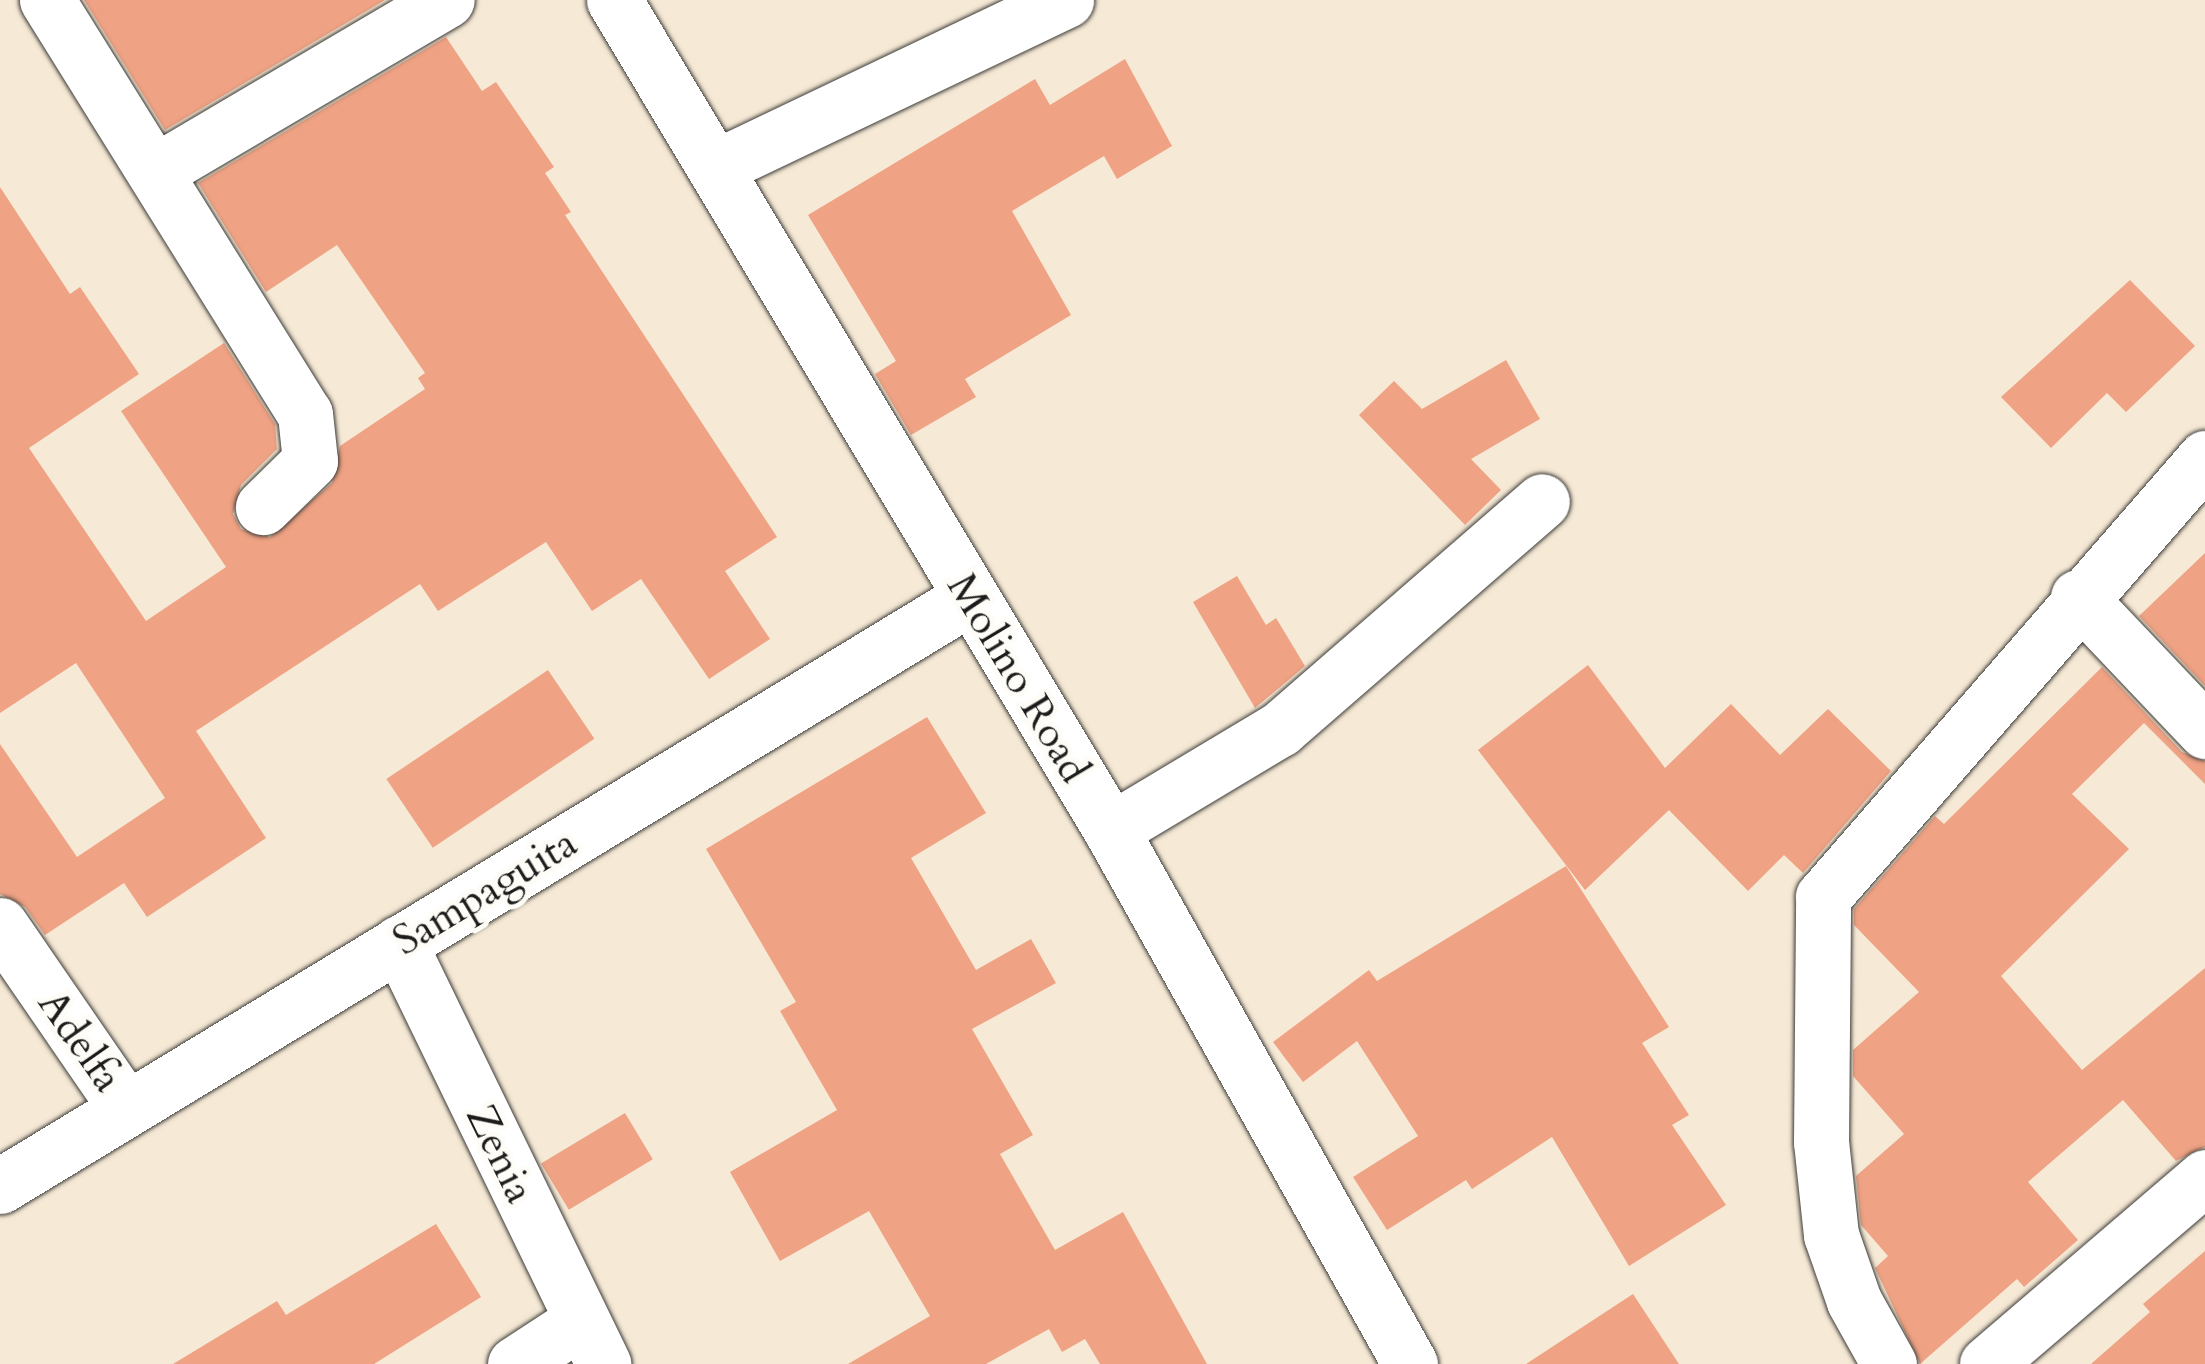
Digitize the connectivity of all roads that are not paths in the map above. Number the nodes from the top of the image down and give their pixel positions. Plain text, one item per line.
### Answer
1 (48, 0) edge
2 (447, 0) edge
3 (614, 0) edge
4 (1066, 0) edge
5 (716, 167) junction
6 (158, 170) junction
7 (2205, 458) edge
8 (1542, 500) dead end
9 (263, 507) dead end
10 (2078, 597) junction
11 (969, 598) junction
12 (2205, 731) edge
13 (1111, 830) junction
14 (0, 925) edge
15 (399, 942) junction
16 (126, 1108) junction
17 (2205, 1178) edge
18 (0, 1186) edge
19 (592, 1343) edge
20 (514, 1364) edge
21 (1410, 1364) edge
22 (1889, 1364) edge
23 (1988, 1364) edge

1 - 6 street
2 - 6 street
3 - 5 street, Molino Road
4 - 5 street
5 - 11 street, Molino Road
6 - 9 street
7 - 10 street
8 - 13 street
10 - 12 street
10 - 22 street
11 - 13 street, Molino Road
11 - 15 street, Sampaguita
13 - 21 street, Molino Road
14 - 16 street, Adelfa
15 - 16 street, Sampaguita
15 - 19 street, Zenia
16 - 18 street, Sampaguita
17 - 23 street
19 - 20 street

